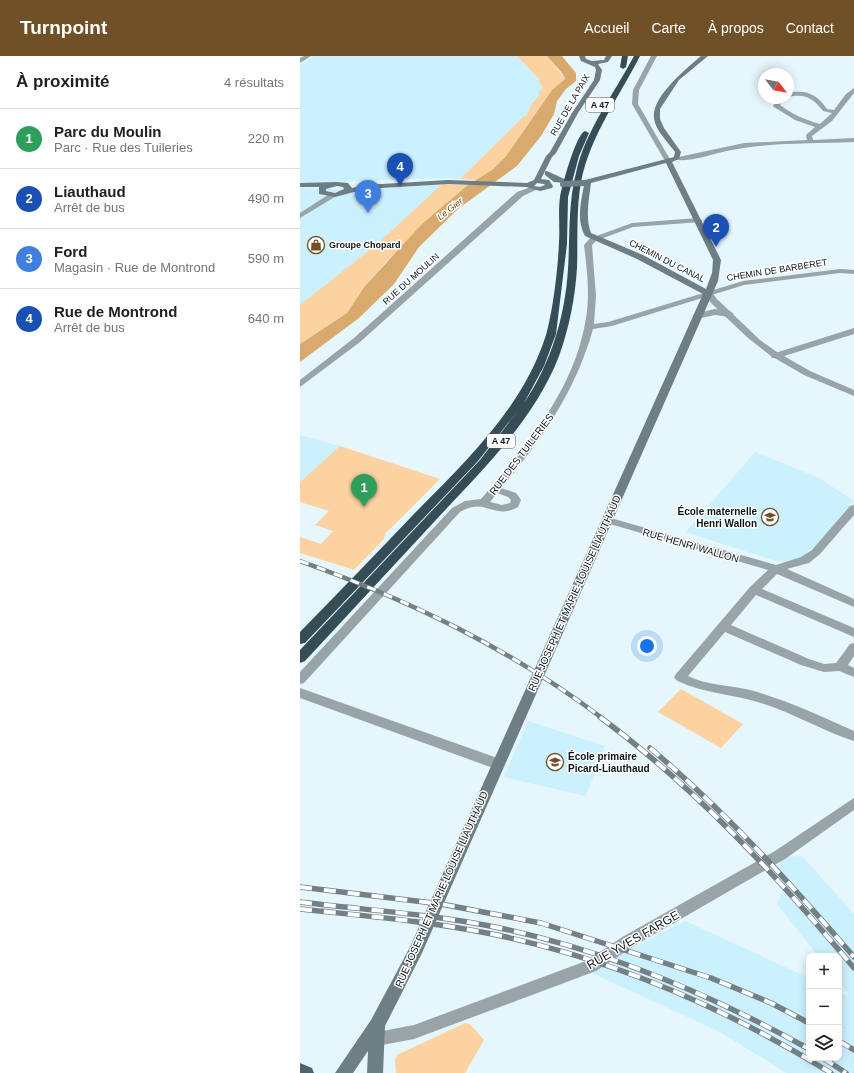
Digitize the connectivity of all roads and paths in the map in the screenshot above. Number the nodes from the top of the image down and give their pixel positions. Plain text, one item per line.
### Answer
1 (308, 56) edge
2 (582, 56) edge
3 (609, 56) edge
4 (625, 56) edge
5 (628, 56) edge
6 (636, 56) edge
7 (644, 56) edge
8 (654, 56) edge
9 (705, 56) edge
10 (300, 61) edge
11 (599, 64) junction
12 (623, 67) junction
13 (621, 77) junction
14 (854, 90) edge
15 (794, 95) edge
16 (777, 104) edge
17 (835, 112) junction
18 (588, 126) dead end
19 (821, 127) junction
20 (810, 140) junction
21 (854, 140) edge
22 (553, 153) junction
23 (677, 158) junction
24 (668, 161) junction
25 (548, 173) junction
26 (547, 183) junction
27 (562, 183) junction
28 (584, 183) junction
29 (300, 185) edge
30 (329, 185) junction
31 (533, 185) junction
32 (346, 189) junction
33 (323, 192) junction
34 (334, 195) junction
35 (300, 210) edge
36 (300, 216) edge
37 (698, 220) junction
38 (595, 238) junction
39 (854, 272) edge
40 (708, 293) junction
41 (730, 314) junction
42 (698, 316) junction
43 (589, 327) junction
44 (854, 331) edge
45 (776, 356) junction
46 (300, 384) edge
47 (854, 392) edge
48 (495, 489) junction
49 (484, 503) junction
50 (854, 508) edge
51 (607, 520) junction
52 (776, 569) junction
53 (754, 590) junction
54 (344, 593) junction
55 (854, 603) edge
56 (723, 626) junction
57 (324, 633) junction
58 (854, 633) edge
59 (300, 635) edge
60 (300, 640) edge
61 (854, 647) edge
62 (300, 658) edge
63 (840, 667) junction
64 (300, 668) edge
65 (854, 673) edge
66 (300, 680) edge
67 (300, 693) edge
68 (854, 736) edge
69 (498, 764) junction
70 (854, 803) edge
71 (374, 1034) junction
72 (300, 1071) edge
73 (306, 1073) edge
74 (344, 1073) edge
75 (374, 1073) edge

1 - 10 street
2 - 11 main road, RUE DE LA PAIX
3 - 11 main road
4 - 12 highway
5 - 12 highway, A 47
6 - 13 highway, A 47
7 - 13 highway
8 - 24 street
9 - 23 main road
11 - 22 main road, RUE DE LA PAIX
12 - 13 highway, A 47
13 - 57 highway, A 47
14 - 17 street
15 - 17 street
16 - 19 street
17 - 19 street
18 - 54 highway, A 47
19 - 20 street
20 - 21 street
20 - 23 street
22 - 25 main road, RUE DE LA PAIX
22 - 31 main road, RUE DE LA PAIX
23 - 24 main road
24 - 28 main road
24 - 37 main road, RUE JOSEPH ET MARIE-LOUISE LIAUTHAUD
25 - 26 main road, RUE DE LA PAIX
25 - 27 main road
26 - 27 main road
26 - 31 main road
27 - 28 main road, bridge
28 - 38 main road
29 - 30 main road
29 - 33 main road
30 - 32 main road
30 - 33 main road
31 - 32 main road
31 - 46 street, RUE DU MOULIN
32 - 34 main road
33 - 34 main road
33 - 35 street
34 - 36 street
37 - 38 street
37 - 40 main road, RUE JOSEPH ET MARIE-LOUISE LIAUTHAUD
38 - 40 main road, CHEMIN DU CANAL
38 - 43 street, RUE DES TUILERIES
39 - 40 street, CHEMIN DE BARBERET
40 - 41 street
40 - 42 main road, RUE JOSEPH ET MARIE-LOUISE LIAUTHAUD
40 - 43 street, CHEMIN DE BARBERET
41 - 42 street
41 - 45 street
42 - 51 main road, RUE JOSEPH ET MARIE-LOUISE LIAUTHAUD
43 - 48 street, RUE DES TUILERIES
44 - 45 street
45 - 47 street
48 - 49 street, RUE DES TUILERIES
48 - 49 street
49 - 66 street, RUE DES TUILERIES
50 - 52 street
51 - 52 street, RUE HENRI WALLON
51 - 69 main road, RUE JOSEPH ET MARIE-LOUISE LIAUTHAUD
52 - 53 street
52 - 55 street, RUE HENRI WALLON
53 - 56 street
53 - 58 street
54 - 59 highway
54 - 60 highway, A 47
56 - 63 street
56 - 68 street
57 - 62 highway, A 47
57 - 64 highway
61 - 63 street
63 - 65 street
67 - 69 street
69 - 71 main road, RUE JOSEPH ET MARIE-LOUISE LIAUTHAUD
70 - 71 street, RUE YVES FARGE
71 - 74 main road, RUE JOSEPH ET MARIE-LOUISE LIAUTHAUD
71 - 75 main road, RUE JOSEPH ET MARIE-LOUISE LIAUTHAUD
72 - 73 main road

